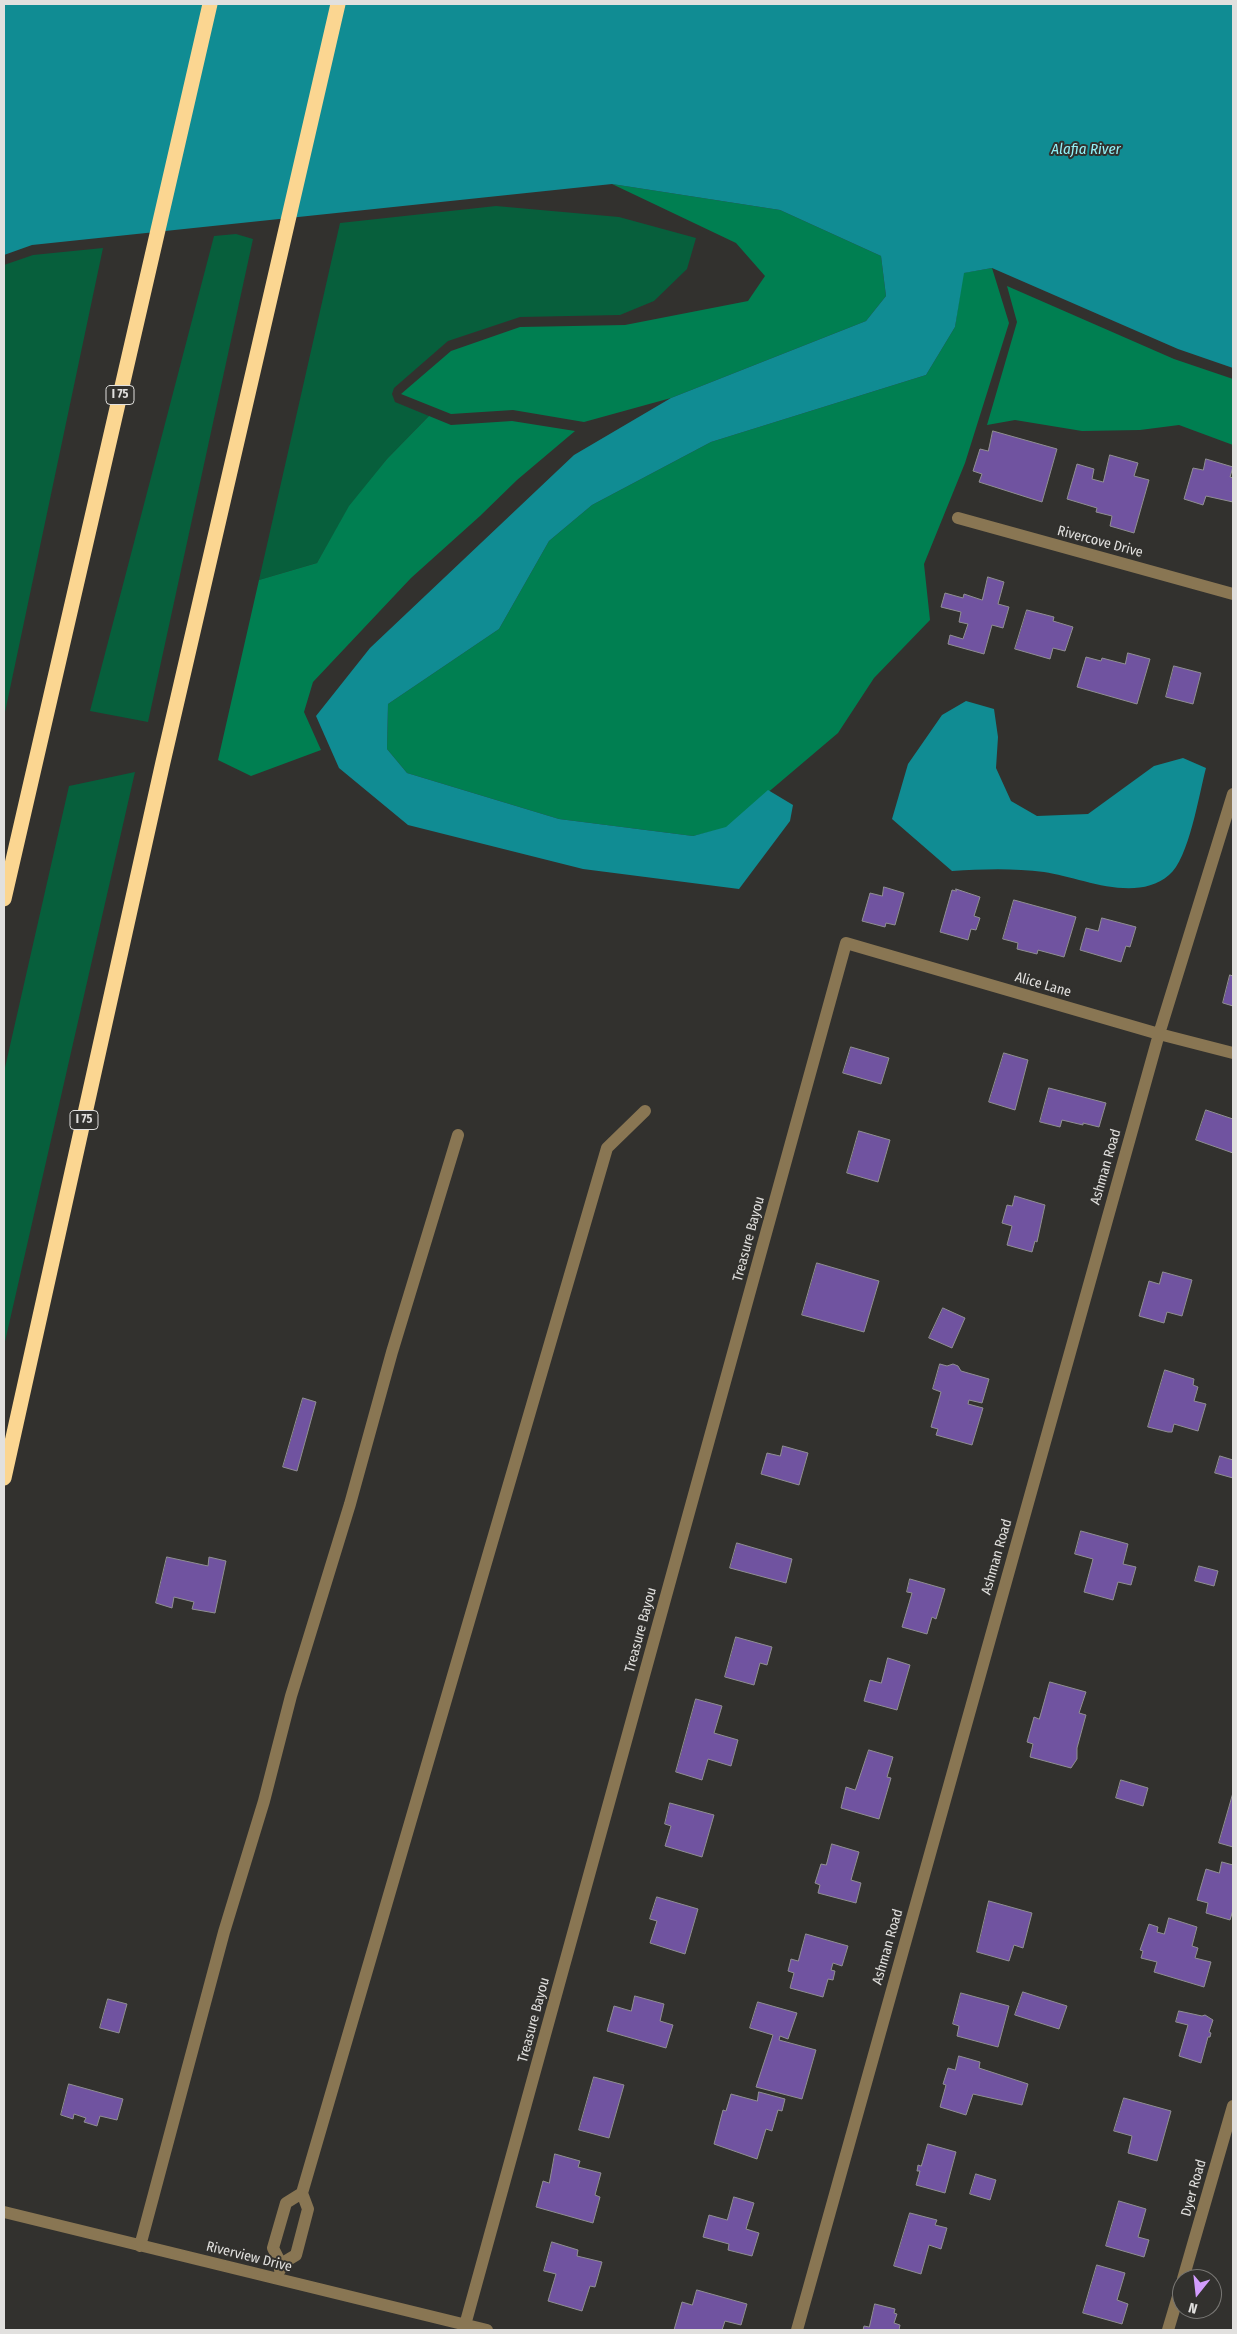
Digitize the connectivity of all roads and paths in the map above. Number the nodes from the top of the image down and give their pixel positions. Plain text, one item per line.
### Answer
1 (210, 4) edge
2 (338, 4) edge
3 (958, 518) dead end
4 (1233, 594) edge
5 (1233, 794) edge
6 (4, 899) edge
7 (846, 943) joint
8 (1159, 1034) junction
9 (1233, 1053) edge
10 (645, 1111) dead end
11 (458, 1135) dead end
12 (4, 1478) edge
13 (1233, 2106) edge
14 (302, 2193) junction
15 (4, 2212) edge
16 (140, 2246) junction
17 (281, 2264) junction
18 (1186, 2269) edge
19 (277, 2280) junction
20 (1172, 2317) edge
21 (465, 2325) junction
22 (487, 2330) edge
23 (797, 2330) edge
24 (1168, 2330) edge

1 - 6 highway, I 75
2 - 12 highway, I 75
3 - 4 street, Rivercove Drive
5 - 8 street, Ashman Road
7 - 8 street, Alice Lane
7 - 21 street, Treasure Bayou
8 - 9 street, Alice Lane
8 - 23 street, Ashman Road
10 - 14 street
11 - 16 street
13 - 18 street, Dyer Road
14 - 17 street
14 - 17 street
15 - 16 street, Riverview Drive
16 - 19 street, Riverview Drive
17 - 19 street
19 - 21 street, Riverview Drive
20 - 24 street
21 - 22 street, Riverview Drive

